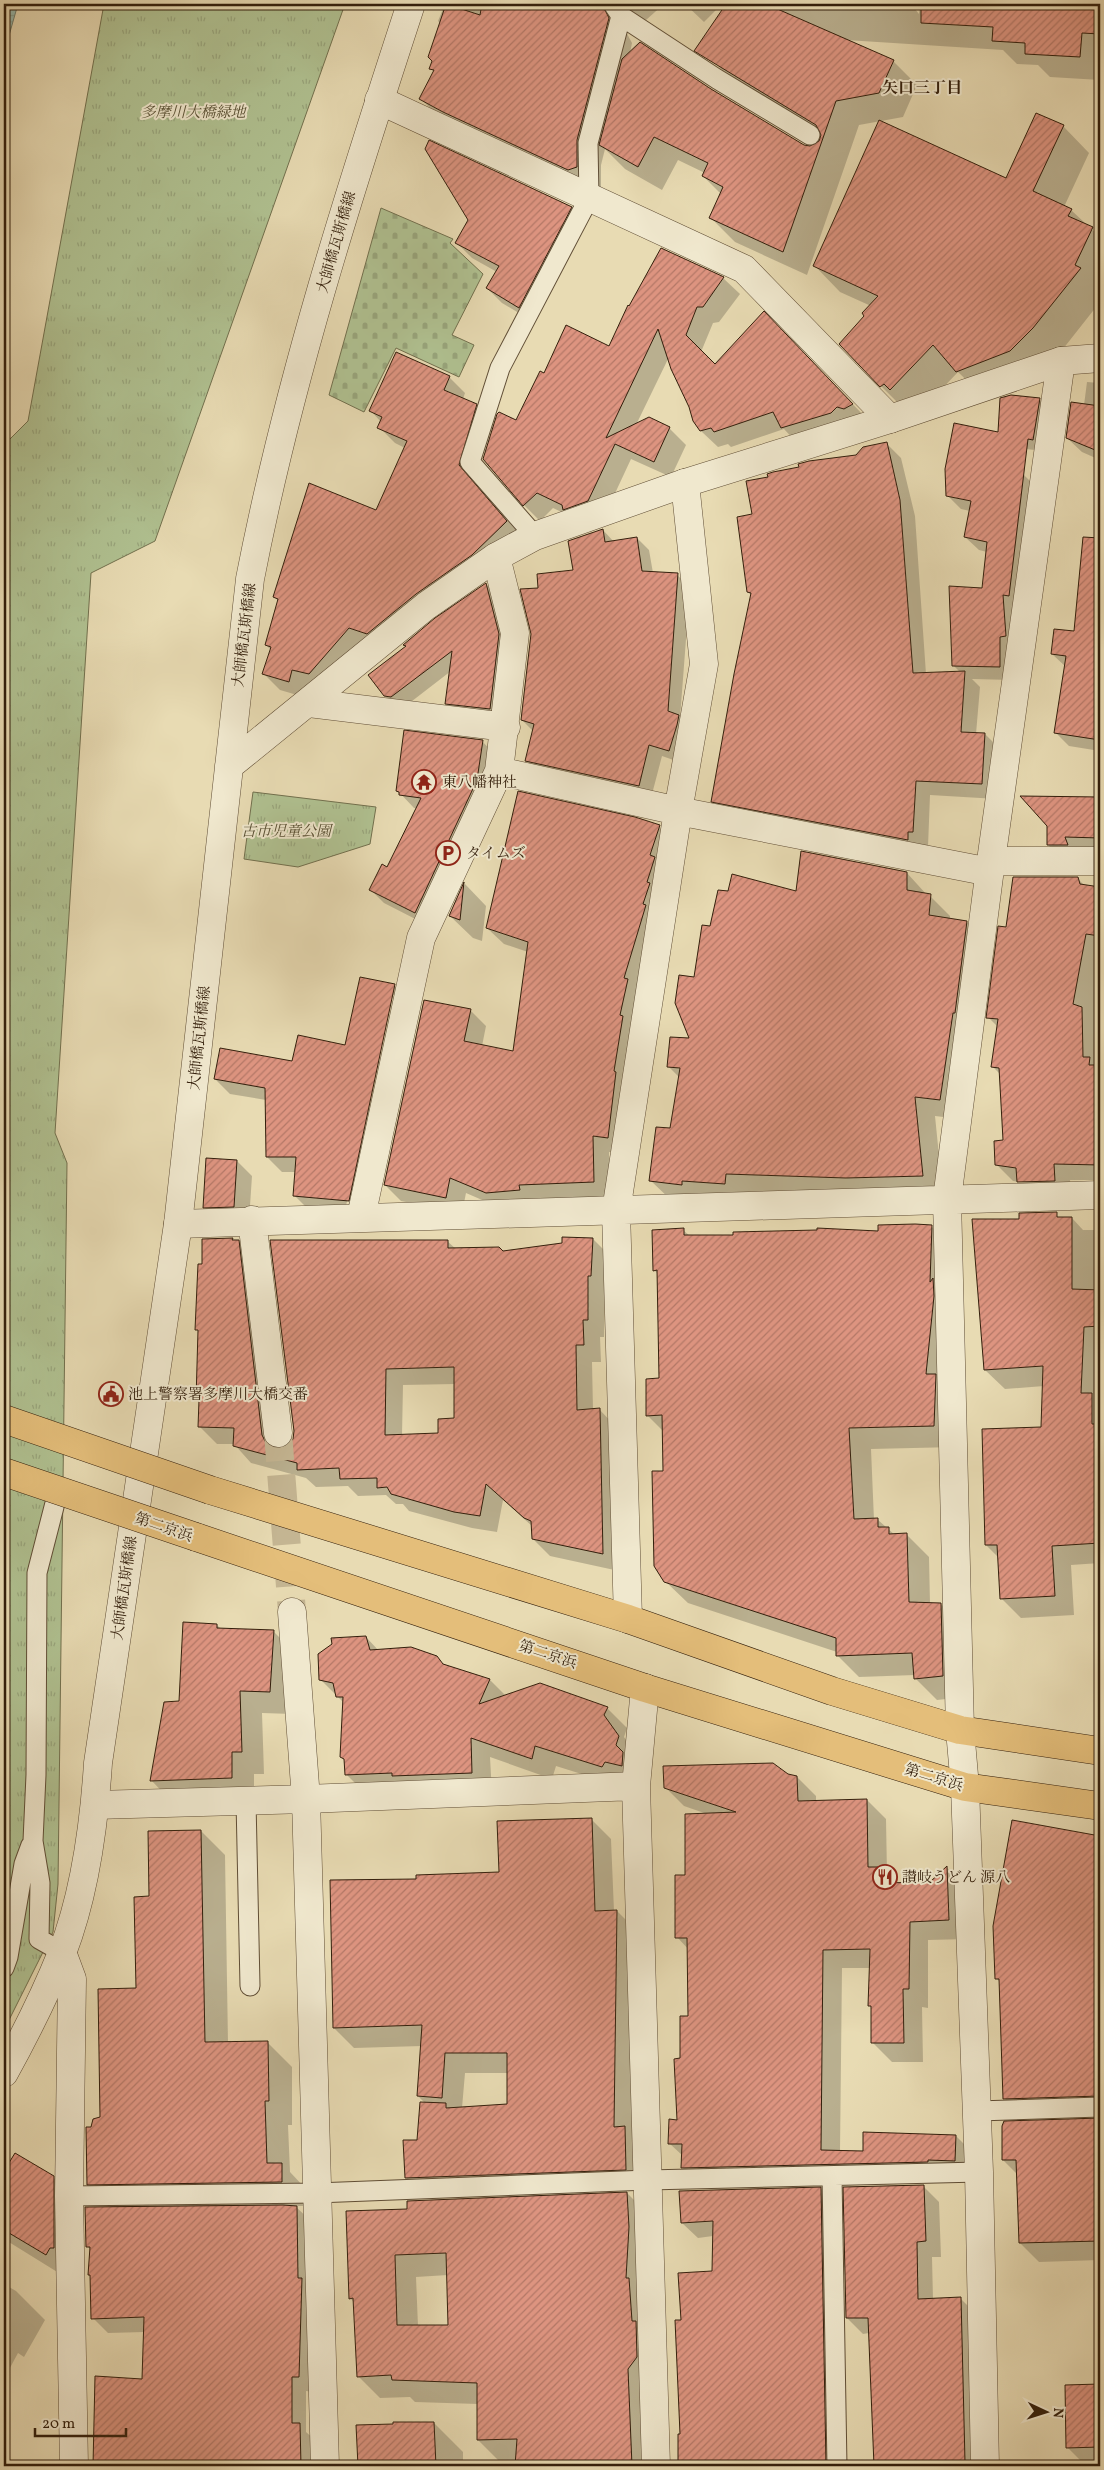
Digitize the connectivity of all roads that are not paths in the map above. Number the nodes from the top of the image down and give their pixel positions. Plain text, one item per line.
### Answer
1 (411, 4) edge
2 (617, 10) edge
3 (380, 100) junction
4 (810, 134) dead end
5 (589, 198) junction
6 (1100, 358) edge
7 (1061, 361) junction
8 (890, 419) junction
9 (685, 483) junction
10 (535, 536) junction
11 (496, 556) junction
12 (308, 702) junction
13 (506, 728) junction
14 (229, 766) junction
15 (500, 771) junction
16 (678, 812) junction
17 (1100, 861) edge
18 (990, 866) junction
19 (1100, 1195) edge
20 (946, 1199) junction
21 (616, 1211) junction
22 (360, 1217) junction
23 (252, 1220) junction
24 (178, 1224) junction
25 (4, 1419) edge
26 (278, 1433) tunnel mouth
27 (4, 1472) edge
28 (55, 1503) dead end
29 (292, 1612) tunnel mouth
30 (628, 1619) junction
31 (645, 1688) junction
32 (960, 1730) junction
33 (1100, 1751) edge
34 (636, 1786) junction
35 (965, 1788) junction
36 (306, 1799) junction
37 (246, 1801) junction
38 (95, 1805) junction
39 (1100, 1806) edge
40 (33, 1841) junction
41 (62, 1952) junction
42 (4, 1968) edge
43 (250, 1986) dead end
44 (4, 2073) edge
45 (1100, 2107) edge
46 (977, 2111) junction
47 (979, 2172) junction
48 (832, 2176) junction
49 (648, 2180) junction
50 (316, 2193) junction
51 (69, 2196) junction
52 (74, 2466) edge
53 (325, 2466) edge
54 (656, 2466) edge
55 (837, 2466) edge
56 (984, 2466) edge

1 - 3 street, 大師橋瓦斯橋線
2 - 4 lane
2 - 5 lane
3 - 5 street
3 - 14 street, 大師橋瓦斯橋線
5 - 8 street
5 - 10 lane
6 - 7 street
7 - 8 street
7 - 18 street
8 - 9 street
9 - 10 street
9 - 16 street
10 - 11 street
11 - 12 street
11 - 13 street
12 - 13 street
12 - 14 street
13 - 15 street
14 - 24 street, 大師橋瓦斯橋線
15 - 16 street
15 - 22 street
16 - 18 street
16 - 21 street
17 - 18 street
18 - 20 street
19 - 20 street
20 - 21 street
20 - 32 street
21 - 22 street
21 - 30 street
22 - 23 street
23 - 24 street
23 - 26 street
24 - 38 street, 大師橋瓦斯橋線
25 - 30 highway, bridge
27 - 31 highway, 第二京浜, bridge
28 - 40 lane
29 - 36 street
30 - 32 highway
31 - 34 street
31 - 35 highway, 第二京浜
32 - 33 highway
32 - 35 street
34 - 36 street
34 - 49 street
35 - 39 highway, 第二京浜
35 - 46 street
36 - 37 street
36 - 50 street
37 - 38 street
37 - 43 lane
38 - 41 street, 大師橋瓦斯橋線
40 - 41 lane
40 - 42 lane
41 - 44 street, 大師橋瓦斯橋線
41 - 51 street
45 - 46 lane
46 - 47 street
47 - 48 lane
47 - 56 street
48 - 49 lane
48 - 55 lane
49 - 50 lane
49 - 54 street
50 - 51 lane
50 - 53 street
51 - 52 street

